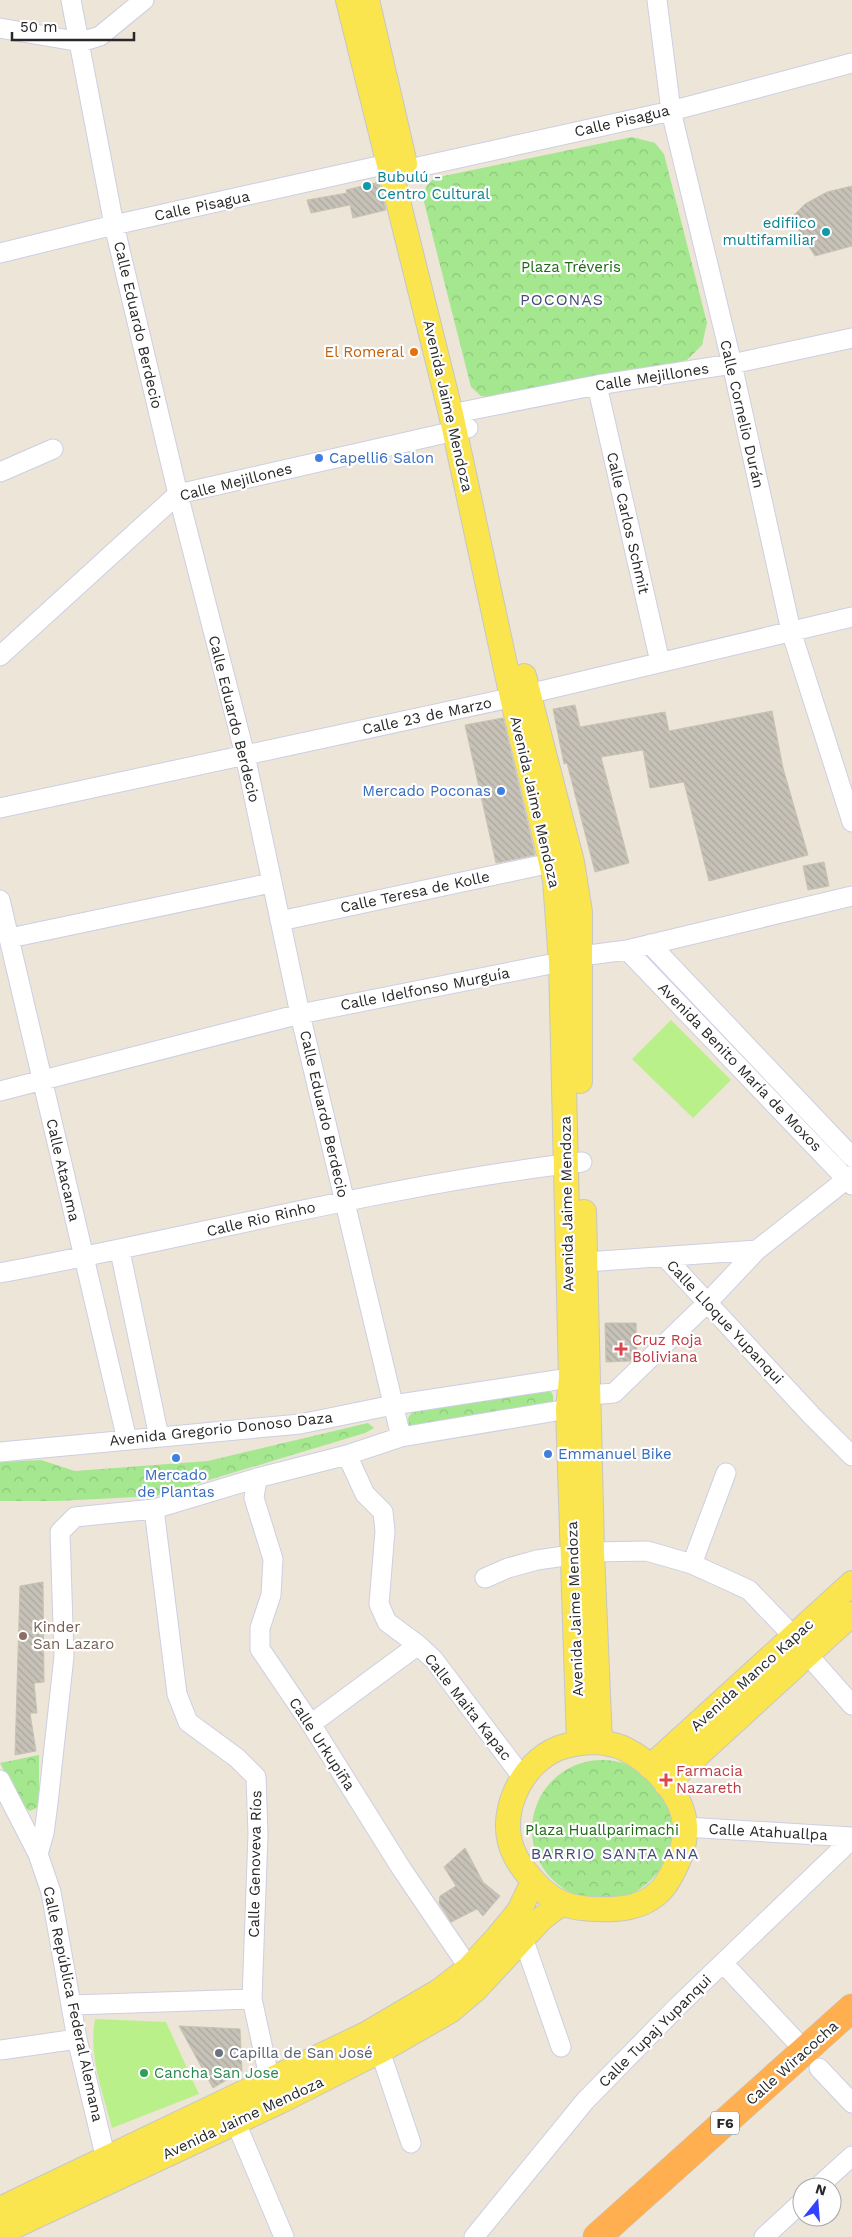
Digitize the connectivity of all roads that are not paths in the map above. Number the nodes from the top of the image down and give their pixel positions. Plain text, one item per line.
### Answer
1 (72, 0) edge
2 (144, 0) edge
3 (348, 0) edge
4 (367, 0) edge
5 (657, 0) edge
6 (0, 28) edge
7 (81, 42) junction
8 (852, 63) edge
9 (671, 111) junction
10 (398, 167) junction
11 (114, 225) junction
12 (0, 253) edge
13 (852, 338) edge
14 (732, 364) junction
15 (597, 385) junction
16 (459, 421) junction
17 (53, 449) dead end
18 (0, 472) edge
19 (178, 494) junction
20 (852, 617) edge
21 (791, 631) junction
22 (0, 656) edge
23 (660, 662) junction
24 (520, 696) junction
25 (245, 755) junction
26 (845, 774) edge
27 (0, 808) edge
28 (852, 822) edge
29 (551, 863) junction
30 (271, 883) junction
31 (852, 896) edge
32 (0, 900) edge
33 (280, 921) junction
34 (10, 938) junction
35 (650, 944) junction
36 (628, 950) junction
37 (571, 959) junction
38 (300, 1014) junction
39 (42, 1081) junction
40 (0, 1091) edge
41 (852, 1157) edge
42 (574, 1163) junction
43 (850, 1180) edge
44 (344, 1200) junction
45 (757, 1250) junction
46 (120, 1251) junction
47 (665, 1257) junction
48 (84, 1258) junction
49 (577, 1263) junction
50 (0, 1273) edge
51 (707, 1303) junction
52 (581, 1392) junction
53 (393, 1405) junction
54 (160, 1437) junction
55 (401, 1437) junction
56 (127, 1440) junction
57 (0, 1452) edge
58 (347, 1455) junction
59 (852, 1456) edge
60 (726, 1473) dead end
61 (257, 1478) junction
62 (154, 1509) junction
63 (582, 1553) junction
64 (692, 1564) junction
65 (485, 1578) dead end
66 (852, 1583) edge
67 (852, 1614) edge
68 (418, 1645) junction
69 (801, 1646) junction
70 (852, 1704) edge
71 (311, 1724) junction
72 (590, 1742) junction
73 (658, 1775) junction
74 (522, 1778) junction
75 (0, 1780) edge
76 (685, 1827) junction
77 (852, 1838) edge
78 (38, 1854) junction
79 (533, 1882) junction
80 (562, 1903) junction
81 (522, 1938) junction
82 (723, 1963) junction
83 (473, 1978) junction
84 (252, 1999) junction
85 (72, 2005) junction
86 (852, 2008) edge
87 (77, 2040) junction
88 (373, 2042) junction
89 (561, 2047) dead end
90 (0, 2050) edge
91 (812, 2060) junction
92 (274, 2092) junction
93 (852, 2103) edge
94 (236, 2123) junction
95 (411, 2143) dead end
96 (852, 2156) edge
97 (110, 2168) junction
98 (829, 2177) edge
99 (0, 2209) edge
100 (792, 2211) edge
101 (0, 2233) edge
102 (284, 2237) edge
103 (474, 2237) edge
104 (597, 2237) edge
105 (764, 2237) edge

1 - 7 street, Calle Eduardo Berdecio
2 - 7 street
3 - 10 main road, Avenida Jaime Mendoza
4 - 10 main road, Avenida Jaime Mendoza
5 - 9 street, Calle Cornelio Durán
6 - 7 street
7 - 11 street, Calle Eduardo Berdecio
8 - 9 street, Calle Pisagua
9 - 10 street, Calle Pisagua
9 - 14 street, Calle Cornelio Durán
10 - 11 street, Calle Pisagua
10 - 16 main road, Avenida Jaime Mendoza
11 - 12 street, Calle Pisagua
11 - 19 street, Calle Eduardo Berdecio
13 - 14 street, Calle Mejillones
14 - 15 street, Calle Mejillones
14 - 21 street, Calle Cornelio Durán
15 - 16 street, Calle Mejillones
15 - 23 street, Calle Carlos Schmit
16 - 19 street, Calle Mejillones
16 - 24 main road, Avenida Jaime Mendoza
17 - 18 street
19 - 22 street, Calle Mejillones
19 - 25 street, Calle Eduardo Berdecio
20 - 21 street, Calle 23 de Marzo
21 - 23 street, Calle 23 de Marzo
21 - 26 street, Calle Cornelio Durán
23 - 24 street, Calle 23 de Marzo
24 - 25 street, Calle 23 de Marzo
24 - 29 main road, Avenida Jaime Mendoza
24 - 37 main road, Avenida Jaime Mendoza
25 - 27 street, Calle 23 de Marzo
25 - 30 street, Calle Eduardo Berdecio
26 - 28 street, Calle Cornelio Durán
29 - 33 street, Calle Teresa de Kolle
29 - 37 main road, Avenida Jaime Mendoza
30 - 33 street, Calle Eduardo Berdecio
30 - 34 street
31 - 35 street, Calle Idelfonso Murguía
32 - 34 street, Calle Atacama
33 - 38 street, Calle Eduardo Berdecio
34 - 39 street, Calle Atacama
35 - 36 street, Calle Idelfonso Murguía
35 - 41 street, Avenida Benito María de Moxos
36 - 37 street, Calle Idelfonso Murguía
36 - 43 street, Avenida Benito María de Moxos
37 - 38 street, Calle Idelfonso Murguía
37 - 42 main road, Avenida Jaime Mendoza
38 - 39 street, Calle Idelfonso Murguía
38 - 44 street, Calle Eduardo Berdecio
39 - 40 street, Calle Idelfonso Murguía
39 - 48 street, Calle Atacama
42 - 44 street, Calle Rio Rinho
42 - 49 main road, Avenida Jaime Mendoza
43 - 45 street
44 - 46 street, Calle Rio Rinho
44 - 53 street, Calle Eduardo Berdecio
45 - 47 street
45 - 51 street
46 - 48 street, Calle Rio Rinho
46 - 54 street
47 - 49 street, Calle Lloque Yupanqui
47 - 51 street, Calle Lloque Yupanqui
48 - 50 street, Calle Rio Rinho
48 - 56 street, Calle Atacama
49 - 52 main road, Avenida Jaime Mendoza
51 - 52 street
51 - 59 street, Calle Lloque Yupanqui
52 - 53 street, Avenida Gregorio Donoso Daza
52 - 55 street
52 - 63 main road, Avenida Jaime Mendoza
53 - 54 street, Avenida Gregorio Donoso Daza
53 - 55 street, Calle Eduardo Berdecio
54 - 56 street, Avenida Gregorio Donoso Daza
55 - 58 street
56 - 57 street, Avenida Gregorio Donoso Daza
58 - 61 street
58 - 68 street, Calle Maita Kapac
60 - 64 street
61 - 62 street
61 - 71 street, Calle Urkupiña
62 - 78 street
62 - 84 street, Calle Genoveva Ríos
63 - 64 street
63 - 65 street
63 - 72 main road, Avenida Jaime Mendoza
64 - 69 street
66 - 69 main road, Avenida Manco Kapac
67 - 69 main road, Avenida Manco Kapac
68 - 71 street
68 - 74 street, Calle Maita Kapac
69 - 70 street
69 - 73 main road, Avenida Manco Kapac
71 - 83 street, Calle Urkupiña
72 - 73 main road
72 - 74 main road
73 - 76 main road
74 - 79 main road
75 - 78 street, Calle República Federal Alemana
76 - 77 street, Calle Atahuallpa
76 - 80 main road
77 - 82 street, Calle Tupaj Yupanqui
78 - 85 street, Calle República Federal Alemana
79 - 80 main road
79 - 83 main road, Avenida Jaime Mendoza
80 - 81 main road, Avenida Jaime Mendoza
81 - 83 main road, Avenida Jaime Mendoza
81 - 89 street
82 - 91 street
82 - 103 street, Calle Tupaj Yupanqui
83 - 88 main road, Avenida Jaime Mendoza
84 - 85 street
84 - 92 street, Calle Genoveva Ríos
85 - 87 street, Calle República Federal Alemana
86 - 91 highway, Calle Wiracocha / F6
87 - 90 street
87 - 97 street, Calle República Federal Alemana
88 - 92 main road, Avenida Jaime Mendoza
88 - 95 street
91 - 93 street
91 - 104 highway, Calle Wiracocha / F6
92 - 94 main road, Avenida Jaime Mendoza
92 - 97 main road, Avenida Jaime Mendoza
94 - 97 main road, Avenida Jaime Mendoza
94 - 102 street
96 - 98 street
97 - 99 main road, Avenida Jaime Mendoza
97 - 101 main road, Avenida Jaime Mendoza
100 - 105 street

